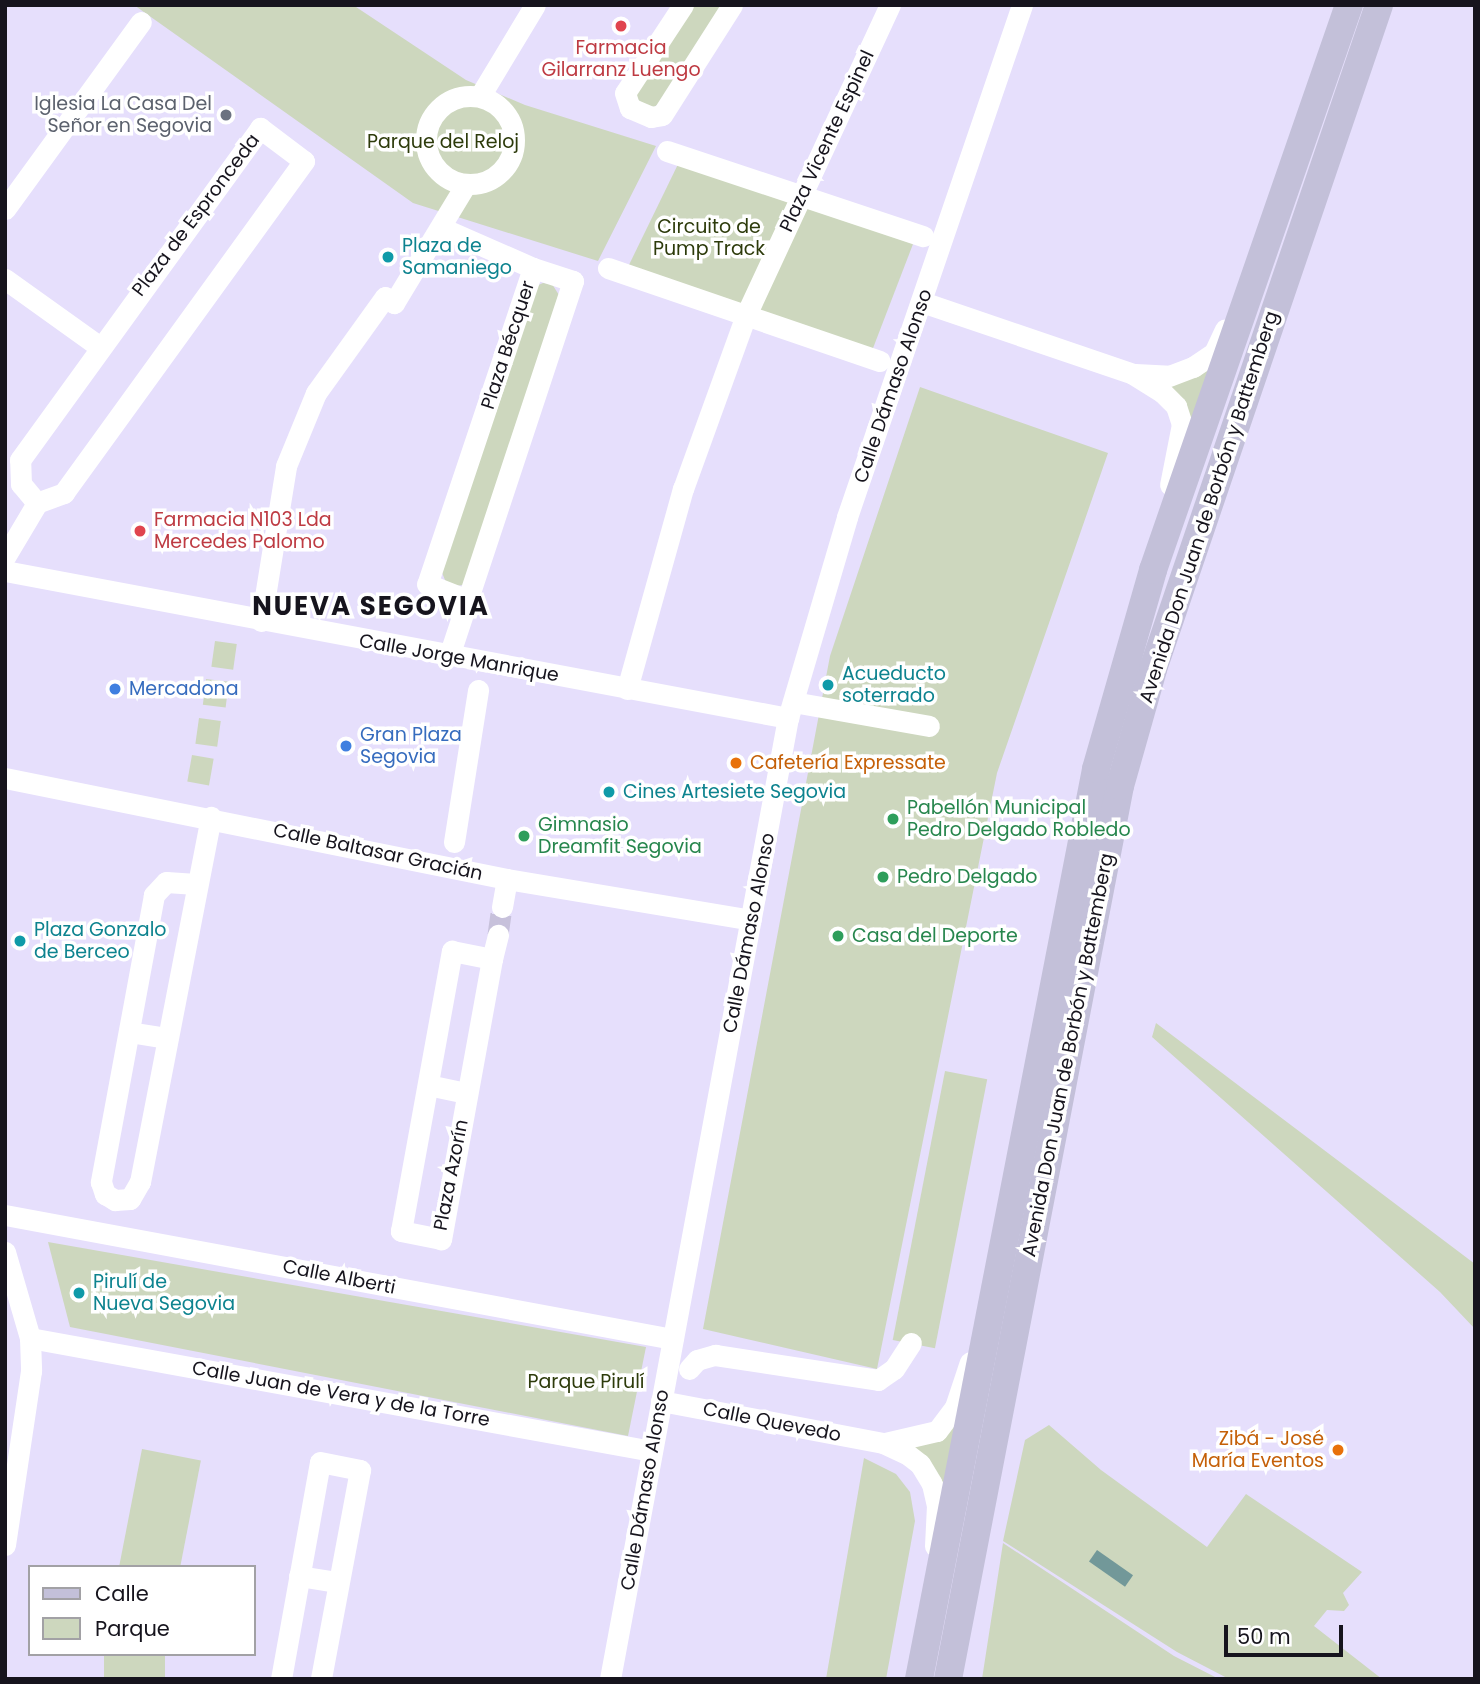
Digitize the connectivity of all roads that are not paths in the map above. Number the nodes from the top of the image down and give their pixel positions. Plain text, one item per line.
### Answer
1 (535, 5) edge
2 (684, 5) edge
3 (732, 5) edge
4 (890, 5) edge
5 (1022, 5) edge
6 (1349, 5) edge
7 (1379, 5) edge
8 (141, 22) dead end
9 (480, 96) junction
10 (667, 151) dead end
11 (466, 184) junction
12 (800, 198) junction
13 (5, 209) edge
14 (1275, 220) junction
15 (442, 228) junction
16 (923, 236) dead end
17 (533, 268) junction
18 (608, 268) dead end
19 (5, 279) edge
20 (922, 302) junction
21 (746, 315) junction
22 (100, 347) junction
23 (879, 361) dead end
24 (1132, 374) junction
25 (37, 503) junction
26 (5, 557) edge
27 (1153, 570) junction
28 (5, 571) edge
29 (465, 599) junction
30 (261, 621) junction
31 (449, 656) junction
32 (627, 689) junction
33 (478, 690) dead end
34 (791, 710) junction
35 (929, 726) dead end
36 (5, 778) edge
37 (211, 817) junction
38 (454, 842) dead end
39 (508, 879) junction
40 (197, 884) junction
41 (502, 907) tunnel mouth
42 (751, 920) junction
43 (498, 935) tunnel mouth
44 (492, 959) junction
45 (129, 1032) junction
46 (168, 1038) junction
47 (428, 1085) junction
48 (467, 1093) junction
49 (5, 1215) edge
50 (5, 1252) edge
51 (991, 1296) junction
52 (30, 1338) junction
53 (673, 1339) junction
54 (911, 1343) dead end
55 (689, 1370) dead end
56 (661, 1401) junction
57 (883, 1443) junction
58 (652, 1451) junction
59 (9, 1505) edge
60 (5, 1545) edge
61 (299, 1576) junction
62 (338, 1583) junction
63 (931, 1616) junction
64 (281, 1679) edge
65 (321, 1679) edge
66 (610, 1679) edge
67 (919, 1679) edge
68 (948, 1679) edge

1 - 9 street
2 - 3 street
4 - 12 street, Plaza Vicente Espinel
5 - 20 street, Calle Dámaso Alonso
6 - 14 main road, Avenida Don Juan de Borbón y Battemberg
7 - 68 main road, Avenida Don Juan de Borbón y Battemberg
8 - 13 street
9 - 11 street
9 - 11 street
10 - 12 street
11 - 15 street
12 - 16 street
12 - 21 street, Plaza Vicente Espinel
14 - 24 street
14 - 27 main road, Avenida Don Juan de Borbón y Battemberg
15 - 17 street
15 - 30 street
17 - 29 street, Plaza Bécquer
17 - 29 street, Plaza Bécquer
18 - 21 street
19 - 22 street
20 - 24 street
20 - 34 street, Calle Dámaso Alonso
21 - 23 street
21 - 32 street, Plaza Vicente Espinel
22 - 25 street, Plaza de Espronceda
22 - 25 street, Plaza de Espronceda
24 - 27 street
25 - 26 street
27 - 51 main road, Avenida Don Juan de Borbón y Battemberg
28 - 30 street, Calle Jorge Manrique
29 - 31 street, Plaza Bécquer
30 - 31 street, Calle Jorge Manrique
31 - 32 street, Calle Jorge Manrique
32 - 34 street, Calle Jorge Manrique
33 - 38 street
34 - 35 street, Calle Jorge Manrique
34 - 42 street, Calle Dámaso Alonso
36 - 37 street, Calle Baltasar Gracián
37 - 39 street, Calle Baltasar Gracián
37 - 40 street
39 - 41 street
39 - 42 street, Calle Baltasar Gracián
40 - 45 street
40 - 46 street
42 - 53 street, Calle Dámaso Alonso
43 - 44 street, Plaza Azorín
44 - 47 street, Plaza Azorín
44 - 48 street, Plaza Azorín
45 - 46 street
45 - 46 street
47 - 48 street, Plaza Azorín
47 - 48 street, Plaza Azorín
49 - 53 street, Calle Alberti
50 - 52 street
51 - 57 street, Calle Quevedo
51 - 63 main road, Avenida Don Juan de Borbón y Battemberg
52 - 58 street, Calle Juan de Vera y de la Torre
52 - 59 street
53 - 56 street, Calle Dámaso Alonso
54 - 55 street
56 - 57 street, Calle Quevedo
56 - 58 street, Calle Dámaso Alonso
57 - 63 street, Calle Quevedo
58 - 66 street, Calle Dámaso Alonso
59 - 60 street
61 - 62 street
61 - 62 street
61 - 64 street
62 - 65 street
63 - 67 main road, Avenida Don Juan de Borbón y Battemberg

